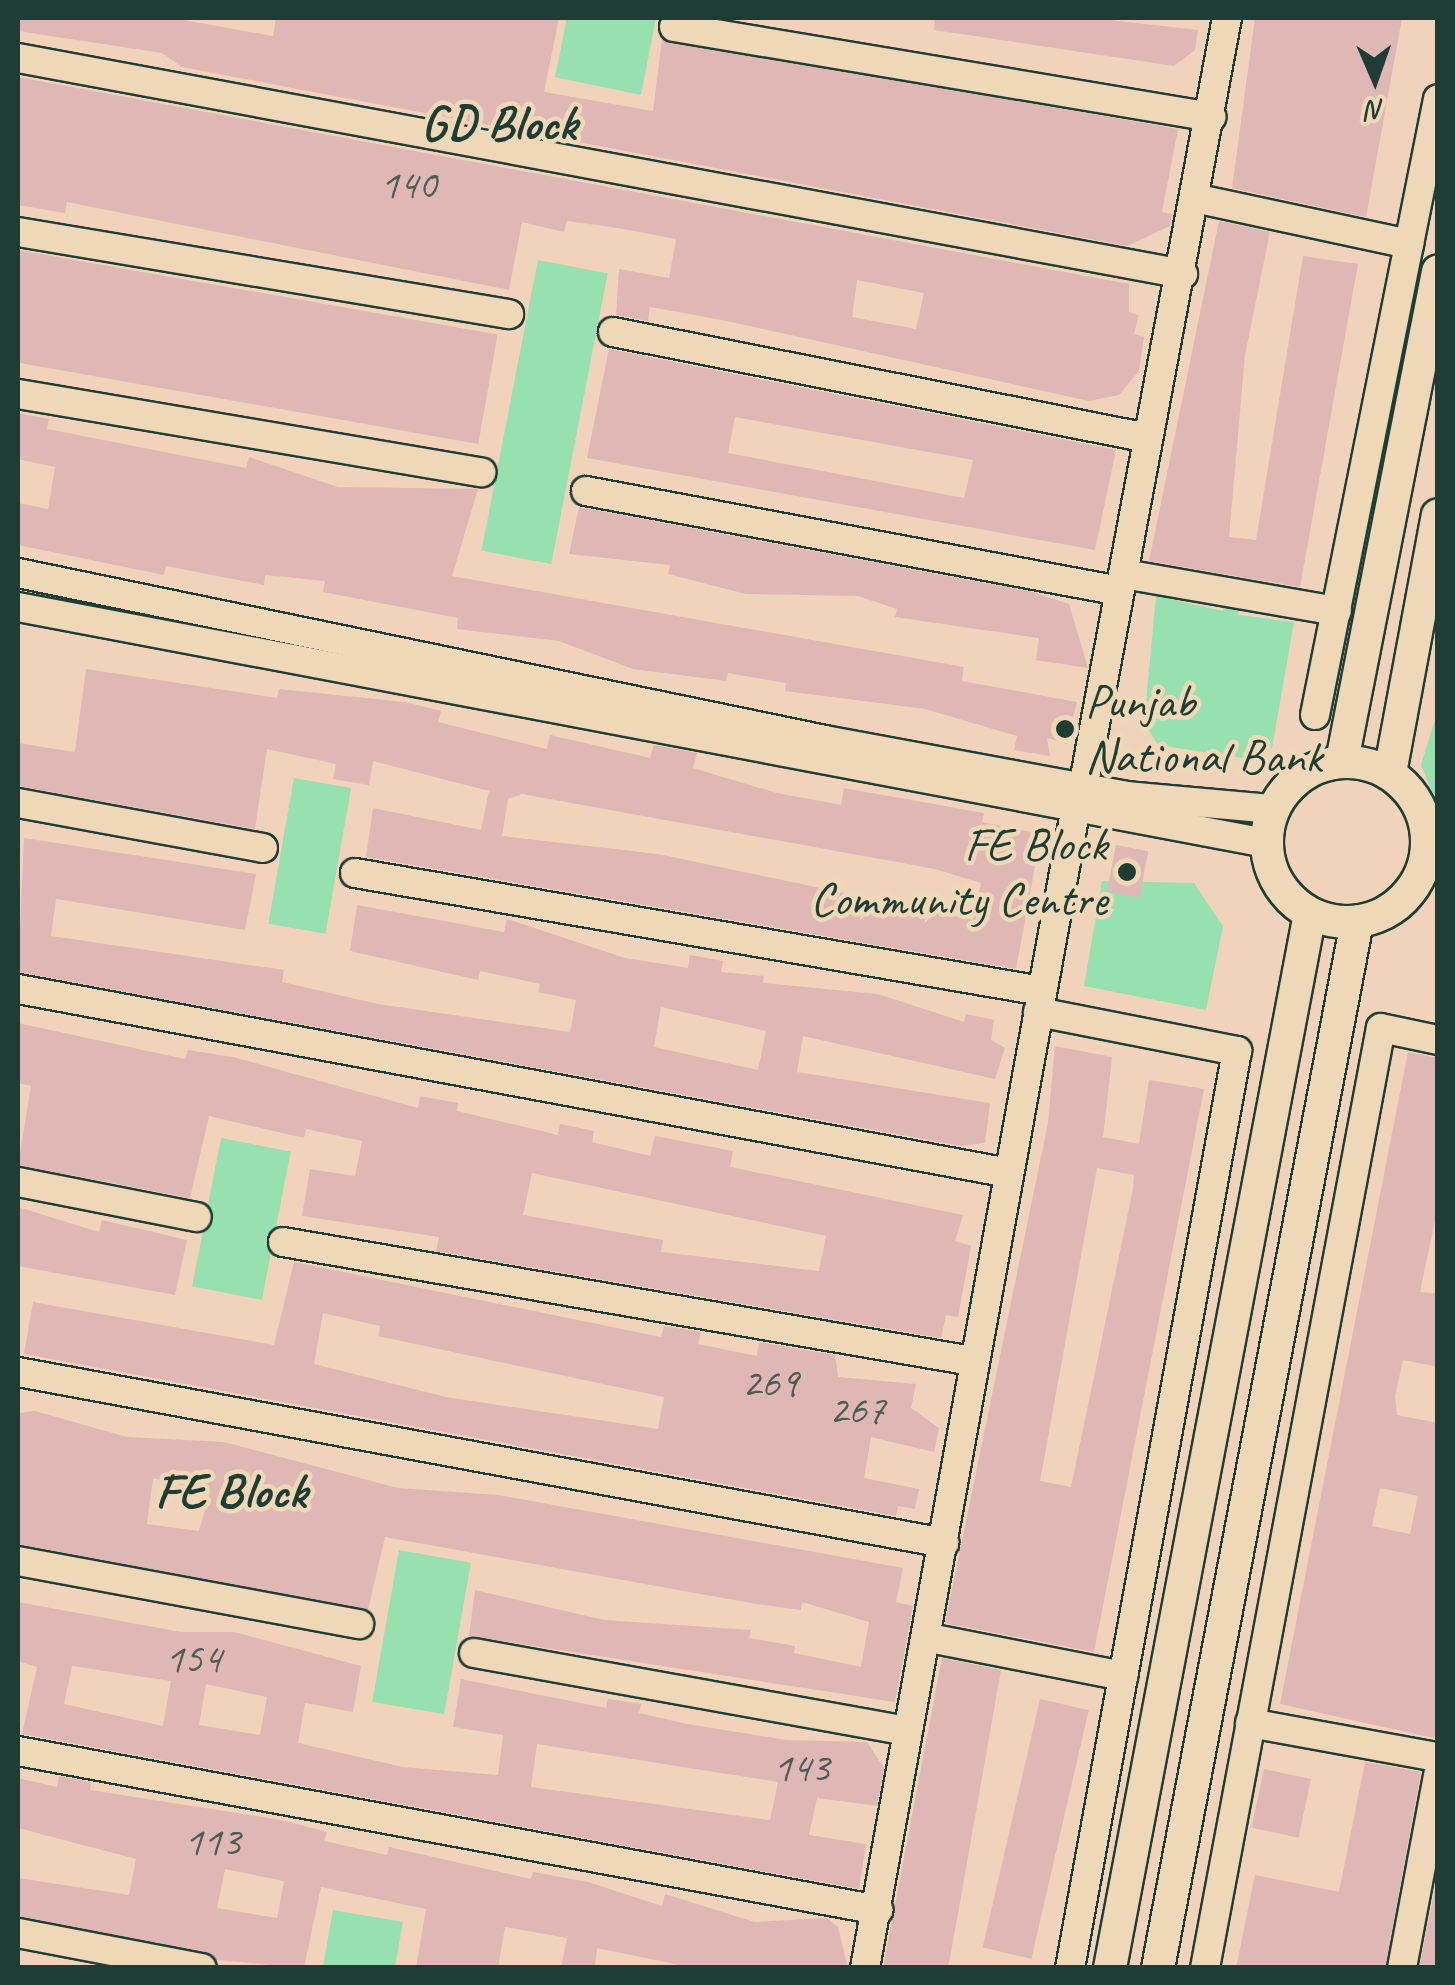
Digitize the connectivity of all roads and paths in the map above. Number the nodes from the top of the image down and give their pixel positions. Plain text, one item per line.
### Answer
1 (1228, 18) edge
2 (674, 26) dead end
3 (18, 58) edge
4 (1438, 99) edge
5 (1212, 117) junction
6 (1198, 199) junction
7 (18, 232) edge
8 (1408, 244) junction
9 (1438, 271) edge
10 (1184, 274) junction
11 (509, 314) dead end
12 (613, 332) dead end
13 (18, 394) edge
14 (1148, 438) junction
15 (481, 472) dead end
16 (586, 491) dead end
17 (1438, 515) edge
18 (29, 576) edge
19 (1122, 582) junction
20 (27, 609) edge
21 (1337, 611) junction
22 (528, 692) junction
23 (1315, 715) dead end
24 (1342, 761) junction
25 (1390, 773) junction
26 (1080, 797) junction
27 (18, 803) edge
28 (1273, 809) junction
29 (1266, 843) junction
30 (263, 848) dead end
31 (1432, 851) edge
32 (355, 872) dead end
33 (1310, 914) junction
34 (1357, 922) junction
35 (18, 989) edge
36 (1040, 1002) junction
37 (1438, 1040) edge
38 (1009, 1172) junction
39 (18, 1182) edge
40 (197, 1217) dead end
41 (283, 1242) dead end
42 (972, 1362) junction
43 (18, 1372) edge
44 (944, 1543) junction
45 (18, 1561) edge
46 (360, 1624) dead end
47 (929, 1638) junction
48 (474, 1652) dead end
49 (1123, 1676) junction
50 (1250, 1722) junction
51 (906, 1731) junction
52 (18, 1751) edge
53 (1438, 1758) edge
54 (1438, 1775) edge
55 (878, 1910) junction
56 (18, 1933) edge
57 (202, 1968) edge
58 (866, 1968) edge
59 (1070, 1968) edge
60 (1110, 1968) edge
61 (1158, 1968) edge
62 (1205, 1968) edge
63 (1402, 1968) edge

1 - 5 street
2 - 5 street
3 - 10 street
4 - 8 street
5 - 6 street
6 - 8 street
6 - 10 street
7 - 11 street
8 - 21 street
9 - 24 main road
10 - 14 street
12 - 14 street
13 - 15 street
14 - 19 street
16 - 19 street
17 - 25 main road
18 - 20 street
18 - 22 street
19 - 21 street
19 - 26 street
20 - 22 street
21 - 23 street
22 - 26 street
24 - 25 main road
24 - 28 main road
25 - 31 main road
26 - 28 street
26 - 29 street
26 - 36 street
27 - 30 street
28 - 29 main road
29 - 33 main road
31 - 34 main road
32 - 36 street
33 - 34 main road
33 - 60 main road
34 - 61 main road
35 - 38 street
36 - 38 street
36 - 49 street
37 - 50 street
38 - 42 street
39 - 40 street
41 - 42 street
42 - 44 street
43 - 44 street
44 - 47 street
45 - 46 street
47 - 49 street
47 - 51 street
48 - 51 street
49 - 59 street
50 - 53 street
50 - 62 street
51 - 55 street
52 - 55 street
54 - 63 street
55 - 58 street
56 - 57 street

